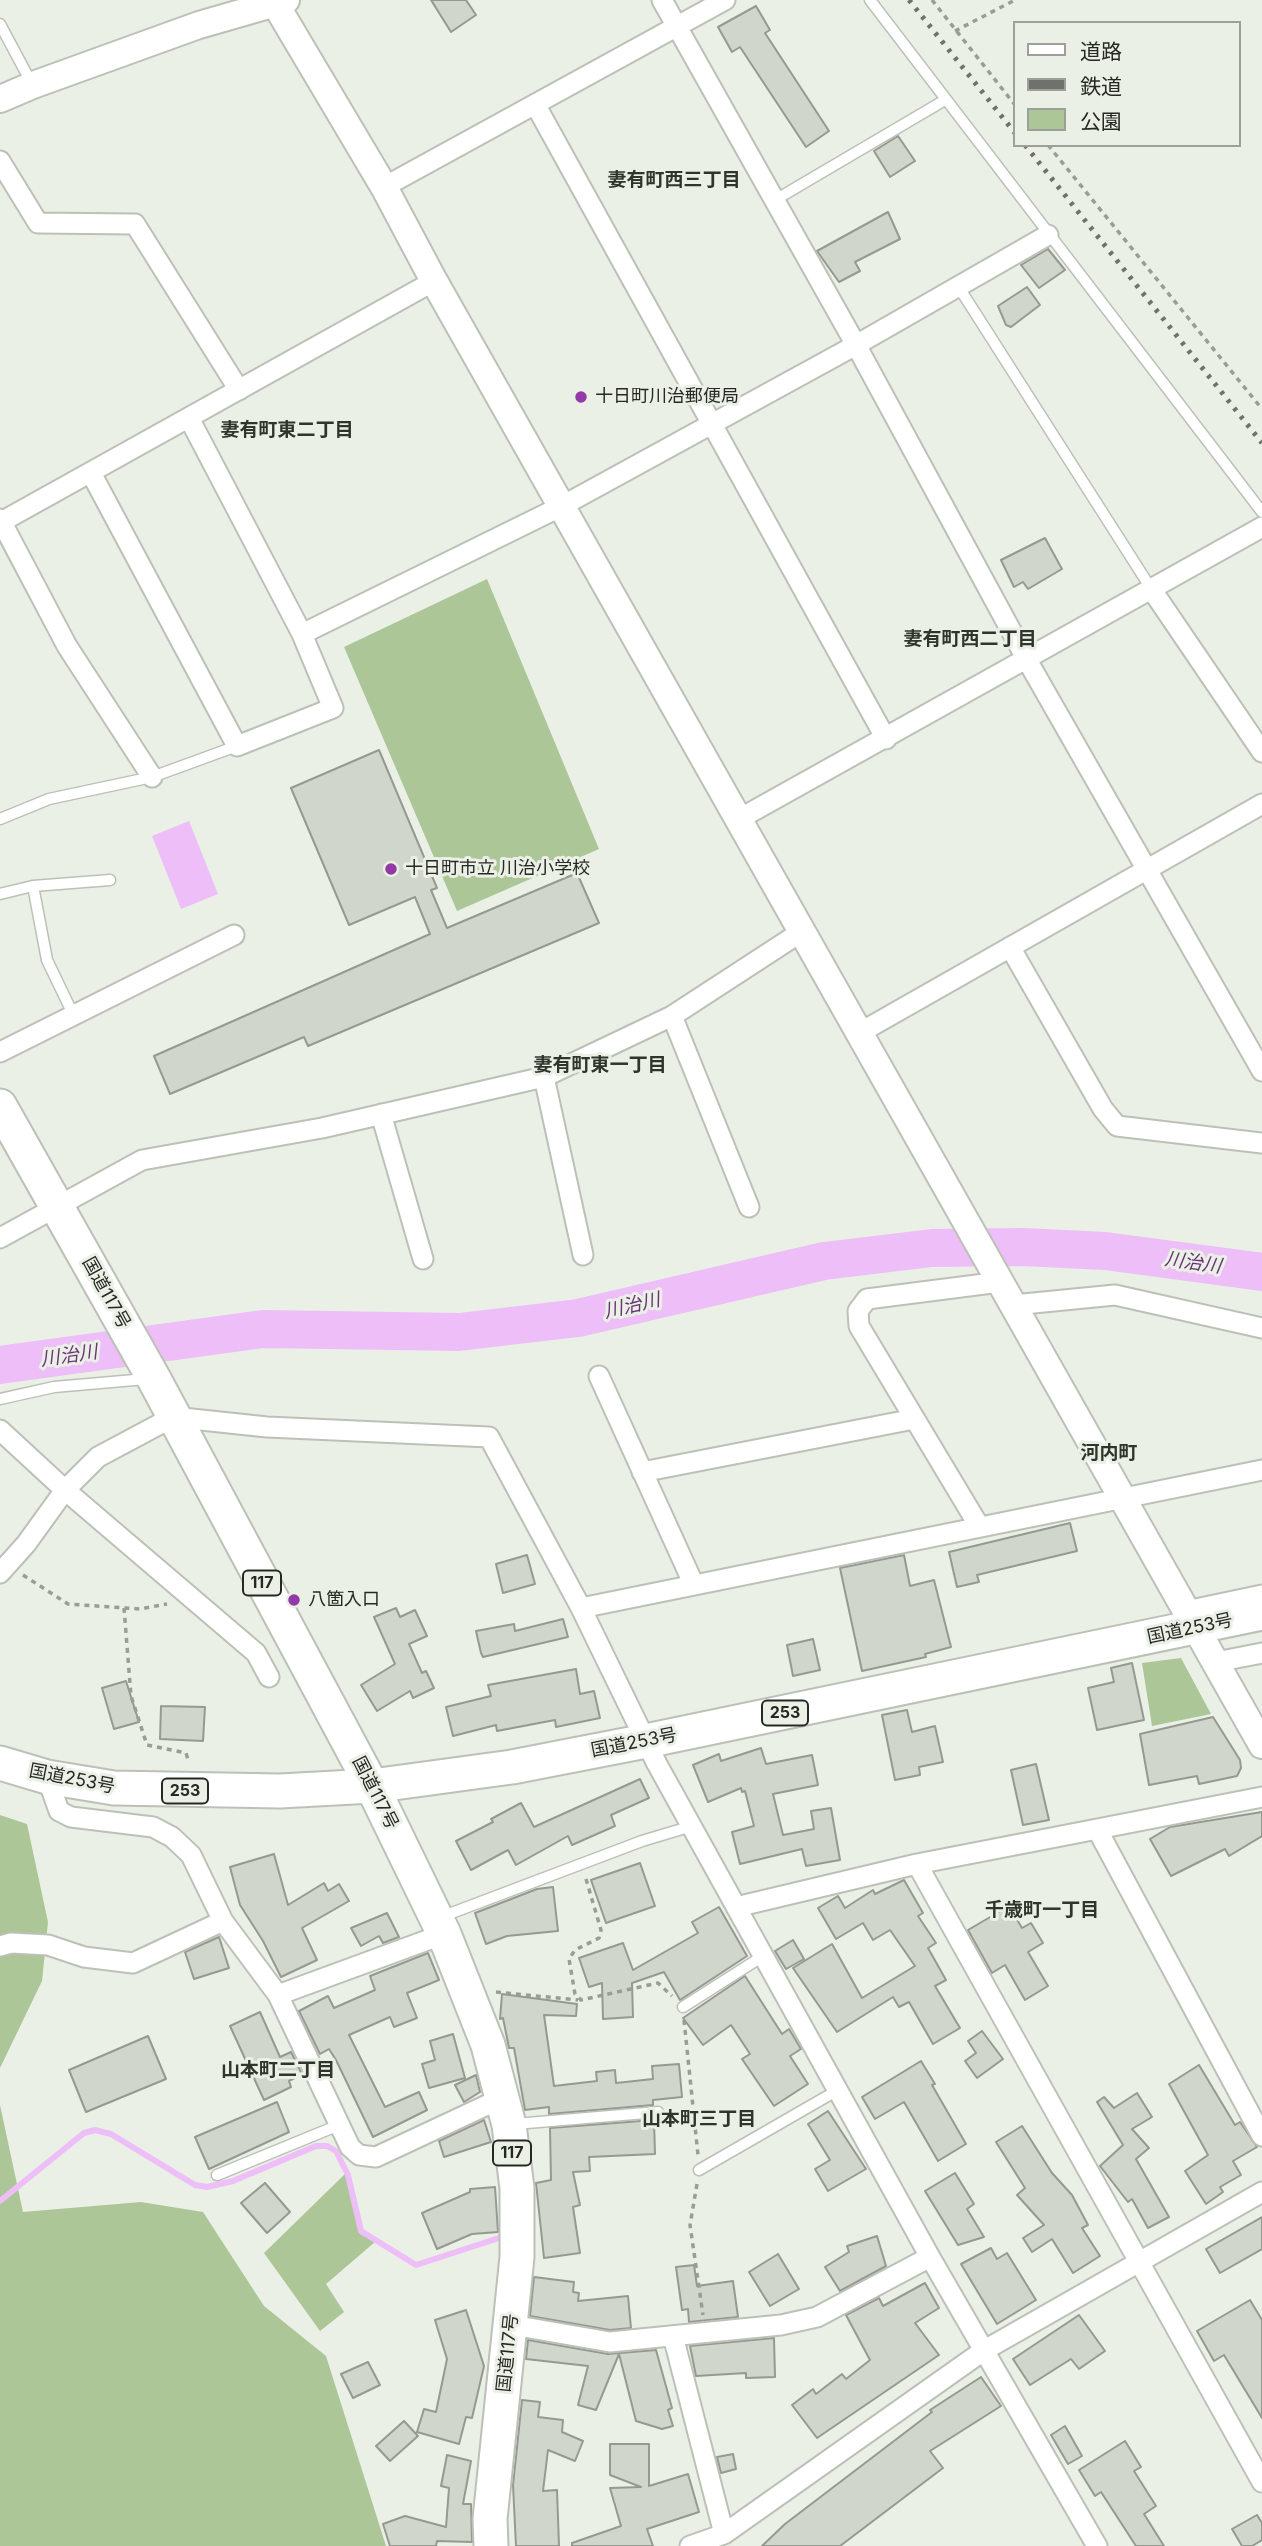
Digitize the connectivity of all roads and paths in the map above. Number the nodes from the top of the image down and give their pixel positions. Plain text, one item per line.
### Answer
1 (662, 0) edge
2 (725, 0) edge
3 (870, 0) edge
4 (932, 0) edge
5 (1014, 0) edge
6 (278, 1) edge
7 (0, 23) edge
8 (677, 27) junction
9 (955, 31) junction
10 (33, 85) junction
11 (0, 99) edge
12 (946, 100) junction
13 (535, 104) junction
14 (1014, 104) edge
15 (1050, 147) edge
16 (0, 161) edge
17 (384, 187) junction
18 (775, 201) junction
19 (1048, 235) junction
20 (434, 281) junction
21 (958, 286) junction
22 (856, 345) junction
23 (239, 390) junction
24 (1262, 409) edge
25 (189, 418) junction
26 (712, 424) junction
27 (91, 473) junction
28 (562, 506) junction
29 (1262, 512) edge
30 (1, 521) edge
31 (1262, 527) edge
32 (1152, 590) junction
33 (302, 634) junction
34 (1027, 660) junction
35 (886, 739) junction
36 (237, 746) junction
37 (1262, 752) edge
38 (152, 777) junction
39 (1262, 804) edge
40 (0, 819) edge
41 (739, 820) junction
42 (1146, 867) junction
43 (110, 880) dead end
44 (33, 886) junction
45 (0, 894) edge
46 (801, 932) junction
47 (234, 935) dead end
48 (1010, 947) junction
49 (73, 1014) junction
50 (672, 1016) junction
51 (861, 1032) junction
52 (1254, 1038) edge
53 (0, 1052) edge
54 (1262, 1072) edge
55 (544, 1077) junction
56 (0, 1107) edge
57 (381, 1114) junction
58 (1262, 1143) edge
59 (57, 1205) junction
60 (749, 1207) dead end
61 (0, 1238) edge
62 (583, 1255) dead end
63 (423, 1259) dead end
64 (1003, 1287) junction
65 (1262, 1328) edge
66 (599, 1376) dead end
67 (154, 1379) junction
68 (0, 1399) edge
69 (173, 1417) junction
70 (914, 1419) junction
71 (0, 1430) edge
72 (1262, 1470) edge
73 (642, 1472) junction
74 (65, 1490) junction
75 (1120, 1496) junction
76 (979, 1526) junction
77 (4, 1569) edge
78 (694, 1585) junction
79 (1262, 1595) edge
80 (193, 1599) junction
81 (124, 1608) junction
82 (581, 1608) junction
83 (1262, 1613) edge
84 (1191, 1619) junction
85 (1262, 1653) edge
86 (1216, 1662) junction
87 (269, 1676) dead end
88 (646, 1741) junction
89 (1262, 1745) edge
90 (0, 1763) edge
91 (190, 1768) dead end
92 (47, 1777) junction
93 (372, 1786) junction
94 (1262, 1797) edge
95 (692, 1826) junction
96 (1097, 1829) junction
97 (581, 1864) junction
98 (917, 1864) junction
99 (736, 1907) junction
100 (223, 1921) junction
101 (441, 1927) junction
102 (0, 1946) edge
103 (763, 1956) junction
104 (466, 1989) junction
105 (278, 1995) junction
106 (580, 2000) junction
107 (682, 2007) junction
108 (838, 2090) junction
109 (505, 2111) junction
110 (658, 2112) dead end
111 (339, 2125) junction
112 (1262, 2136) edge
113 (699, 2170) junction
114 (217, 2175) dead end
115 (1262, 2192) edge
116 (930, 2257) junction
117 (1140, 2263) junction
118 (512, 2325) junction
119 (705, 2333) junction
120 (673, 2336) junction
121 (984, 2351) junction
122 (1262, 2482) edge
123 (724, 2534) junction
124 (491, 2546) edge
125 (690, 2546) edge
126 (1097, 2546) edge

1 - 8 street
2 - 8 street
3 - 12 lane
4 - 9 path
5 - 9 path
6 - 10 street
6 - 17 street
7 - 10 lane
8 - 13 street
8 - 18 street
9 - 14 path
10 - 11 street
12 - 18 lane
12 - 19 lane
13 - 17 street
13 - 26 street
15 - 24 path
16 - 23 street
17 - 20 street
18 - 22 street
19 - 21 street
19 - 29 lane
20 - 23 street
20 - 28 street
21 - 22 street
21 - 32 lane
22 - 26 street
22 - 34 street
23 - 25 street
25 - 27 street
25 - 33 street
26 - 28 street
26 - 35 street
27 - 30 street
27 - 36 street
28 - 33 street
28 - 41 street
30 - 38 street
31 - 32 street
32 - 34 street
32 - 37 street
33 - 36 street
34 - 35 street
34 - 42 street
35 - 41 street
36 - 38 lane
38 - 40 lane
39 - 42 street
41 - 46 street
42 - 48 street
42 - 52 street
43 - 44 lane
44 - 45 lane
44 - 49 lane
46 - 50 street
46 - 51 street
47 - 49 street
48 - 51 street
48 - 58 street
49 - 53 street
50 - 55 street
50 - 60 street
51 - 64 street
52 - 54 street
55 - 57 street
55 - 62 street
56 - 59 highway, 国道117号 / 117
57 - 59 street
57 - 63 street
59 - 61 street
59 - 67 highway, 国道117号 / 117
64 - 65 street
64 - 70 street
64 - 75 street
66 - 73 street
67 - 68 lane
67 - 69 highway, 国道117号 / 117
69 - 74 street
69 - 82 street
69 - 93 highway, 国道117号 / 117
70 - 73 street
70 - 76 street
71 - 74 street
72 - 75 street
73 - 78 street
74 - 77 street
74 - 80 street
75 - 76 street
75 - 84 street
76 - 78 street
77 - 81 path
78 - 82 street
79 - 84 street
80 - 81 path
80 - 87 street
81 - 91 path
82 - 88 street
83 - 84 highway, 国道253号 / 253
84 - 86 street
84 - 88 highway, 国道253号 / 253
85 - 86 street
86 - 89 street
88 - 93 highway, 国道253号 / 253
88 - 95 street
90 - 92 highway, 国道253号 / 253
92 - 93 highway, 国道253号 / 253
92 - 100 street
93 - 101 highway, 国道117号 / 117
94 - 96 street
95 - 97 lane
95 - 99 street
96 - 98 street
96 - 112 street
97 - 101 lane
97 - 106 path
98 - 99 street
98 - 117 street
99 - 103 street
100 - 102 street
100 - 105 street
101 - 104 highway, 国道117号 / 117
101 - 105 street
103 - 107 lane
103 - 108 street
104 - 106 path
104 - 109 highway, 国道117号 / 117
105 - 111 street
106 - 107 path
107 - 113 path
108 - 113 lane
108 - 116 street
109 - 110 lane
109 - 111 street
109 - 118 highway, 国道117号 / 117
111 - 114 lane
113 - 119 path
115 - 117 street
116 - 119 street
116 - 121 street
117 - 121 street
117 - 122 street
118 - 120 street
118 - 124 highway, 国道117号 / 117
119 - 120 street
120 - 123 street
121 - 123 street
121 - 126 street
123 - 125 street

